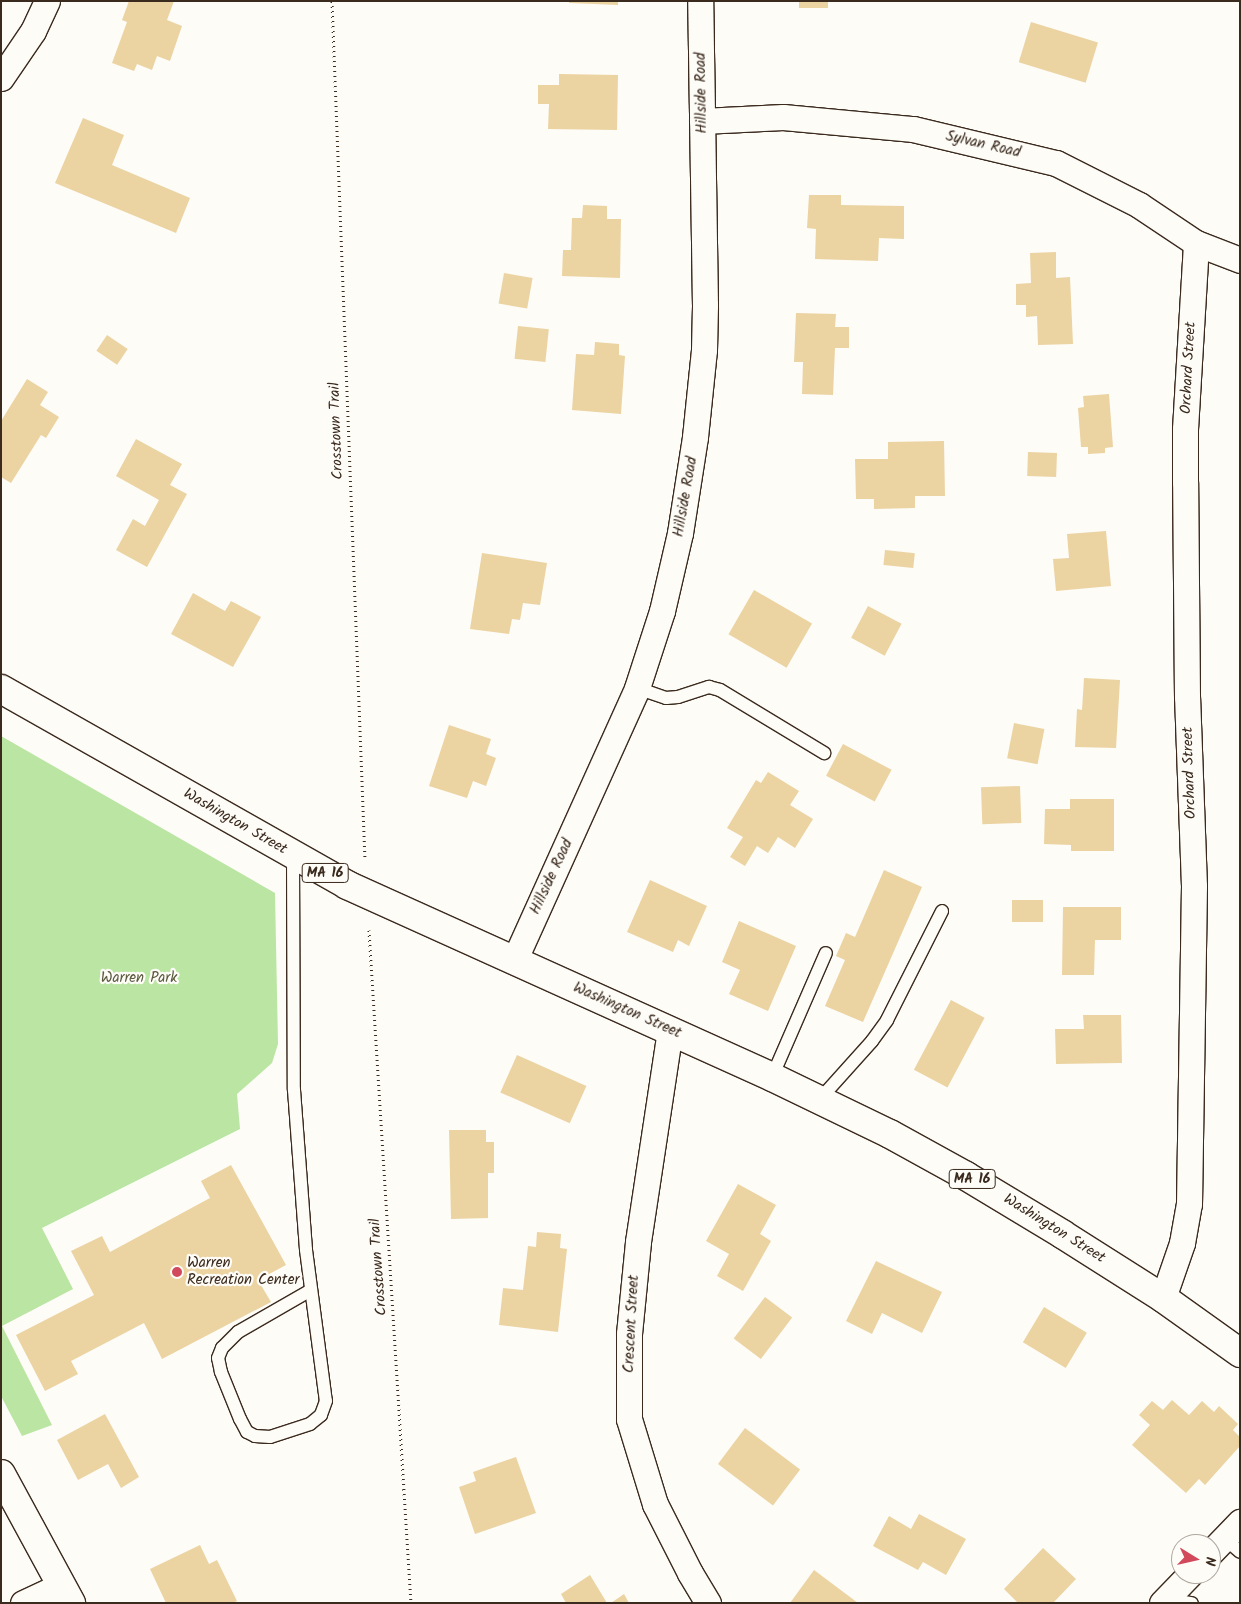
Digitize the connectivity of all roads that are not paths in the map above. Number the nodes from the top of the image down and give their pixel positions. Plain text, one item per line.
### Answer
1 (47, 1) edge
2 (700, 1) edge
3 (1, 78) edge
4 (702, 121) junction
5 (1196, 243) junction
6 (1240, 260) edge
7 (637, 688) junction
8 (1, 689) edge
9 (824, 753) dead end
10 (293, 856) junction
11 (942, 911) dead end
12 (826, 953) dead end
13 (514, 961) junction
14 (670, 1030) junction
15 (772, 1077) junction
16 (820, 1099) junction
17 (311, 1290) junction
18 (1162, 1298) junction
19 (1240, 1353) edge
20 (1, 1474) edge
21 (1180, 1584) edge
22 (67, 1594) edge
23 (1164, 1601) edge
24 (23, 1603) edge
25 (708, 1603) edge
26 (1192, 1603) edge

1 - 3 street
2 - 4 street, Hillside Road
4 - 5 street, Sylvan Road
4 - 7 street, Hillside Road
5 - 6 street, Sylvan Road
5 - 18 street, Orchard Street
7 - 9 lane
7 - 13 street, Hillside Road
8 - 10 main road, Washington Street / MA 16
10 - 13 main road, Washington Street / MA 16
10 - 17 lane
11 - 16 lane
12 - 15 lane
13 - 14 main road, Washington Street / MA 16
14 - 15 main road, Washington Street / MA 16
14 - 25 street, Crescent Street
15 - 16 main road, Washington Street / MA 16
16 - 18 main road, Washington Street / MA 16
17 - 17 lane
18 - 19 main road, Washington Street / MA 16
20 - 22 main road
21 - 23 street
22 - 24 street
23 - 26 lane

